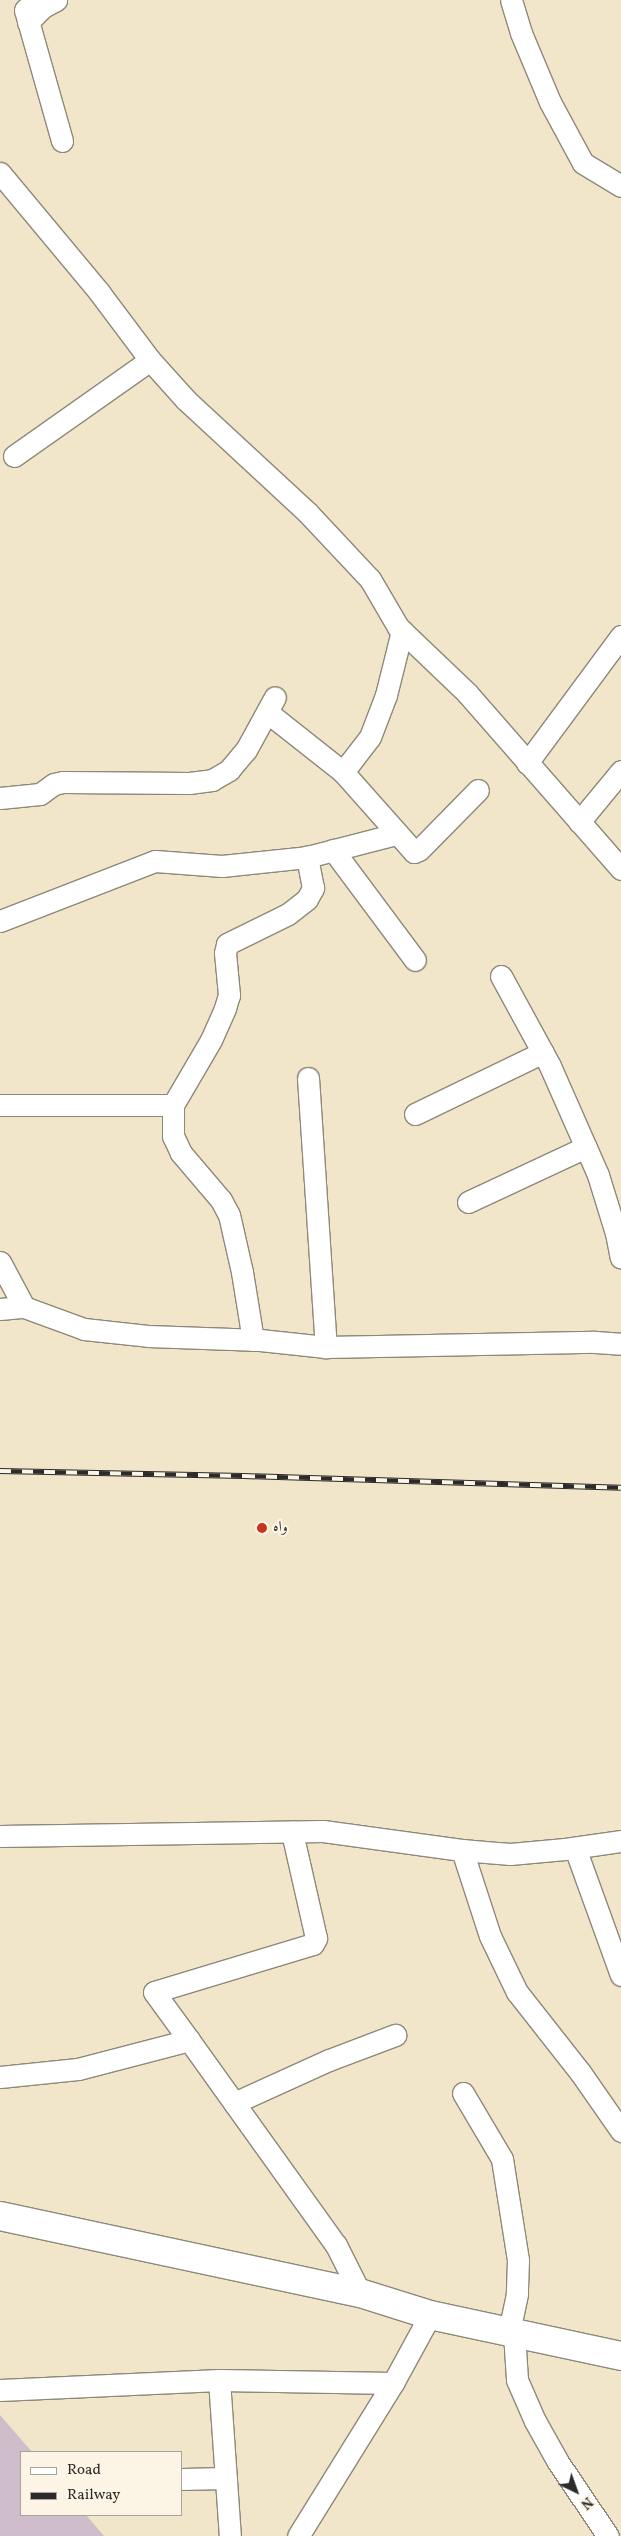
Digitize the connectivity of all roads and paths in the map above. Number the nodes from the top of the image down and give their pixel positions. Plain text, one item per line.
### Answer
1 (35, 0) edge
2 (56, 0) edge
3 (511, 0) edge
4 (28, 22) junction
5 (62, 140) dead end
6 (0, 173) edge
7 (621, 186) edge
8 (150, 360) junction
9 (14, 456) dead end
10 (402, 631) junction
11 (621, 636) edge
12 (527, 763) junction
13 (621, 771) edge
14 (343, 772) junction
15 (478, 790) dead end
16 (0, 798) edge
17 (579, 822) junction
18 (396, 834) junction
19 (332, 850) junction
20 (307, 857) junction
21 (621, 869) edge
22 (0, 920) edge
23 (415, 960) dead end
24 (501, 976) dead end
25 (543, 1052) junction
26 (308, 1078) dead end
27 (0, 1104) edge
28 (173, 1105) junction
29 (415, 1114) dead end
30 (586, 1147) junction
31 (468, 1202) dead end
32 (621, 1258) edge
33 (0, 1262) edge
34 (24, 1307) junction
35 (0, 1309) edge
36 (253, 1340) junction
37 (621, 1344) edge
38 (326, 1348) junction
39 (292, 1832) junction
40 (0, 1836) edge
41 (621, 1841) edge
42 (575, 1848) junction
43 (462, 1850) junction
44 (621, 1974) edge
45 (395, 2035) dead end
46 (189, 2040) junction
47 (0, 2077) edge
48 (463, 2093) dead end
49 (234, 2103) junction
50 (621, 2132) edge
51 (0, 2216) edge
52 (360, 2294) junction
53 (430, 2315) junction
54 (511, 2333) junction
55 (621, 2356) edge
56 (219, 2380) junction
57 (393, 2383) junction
58 (0, 2390) edge
59 (226, 2478) junction
60 (182, 2479) edge
61 (230, 2536) edge
62 (298, 2536) edge
63 (608, 2536) edge

1 - 4 street
2 - 4 street
3 - 7 street
4 - 5 street
6 - 8 street
8 - 9 street
8 - 10 street
10 - 12 street
10 - 14 street
11 - 12 street
12 - 17 street
13 - 17 street
14 - 16 street
14 - 18 street
15 - 18 street
17 - 21 street
18 - 19 street
19 - 20 street
19 - 23 street
20 - 22 street
20 - 28 street
24 - 25 street
25 - 29 street
25 - 30 street
26 - 38 street
27 - 28 street
28 - 36 street
30 - 31 street
30 - 32 street
33 - 34 street
34 - 35 street
34 - 36 street
36 - 38 street
37 - 38 street
39 - 40 street
39 - 43 street
39 - 46 street
41 - 42 street
42 - 43 street
42 - 44 street
43 - 50 street
45 - 49 street
46 - 47 street
46 - 49 street
48 - 54 street
49 - 52 street
51 - 52 main road
52 - 53 main road
53 - 54 main road
53 - 57 street
54 - 55 main road
54 - 63 street
56 - 57 street
56 - 58 street
56 - 59 street
57 - 62 street
59 - 60 street
59 - 61 street

